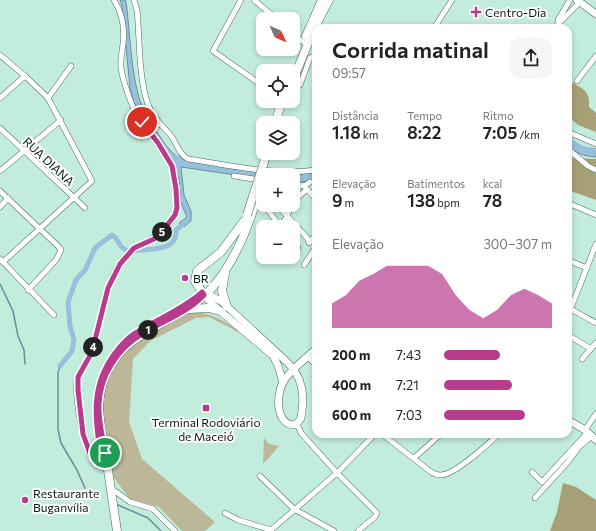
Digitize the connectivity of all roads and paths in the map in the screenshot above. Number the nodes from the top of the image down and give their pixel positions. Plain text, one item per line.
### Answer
1 (114, 0) edge
2 (134, 0) edge
3 (241, 0) edge
4 (254, 0) edge
5 (322, 0) edge
6 (329, 0) edge
7 (452, 0) edge
8 (570, 0) edge
9 (581, 1) edge
10 (269, 12) edge
11 (596, 14) edge
12 (317, 24) edge
13 (437, 24) edge
14 (556, 24) edge
15 (557, 24) edge
16 (312, 33) edge
17 (300, 39) edge
18 (303, 42) junction
19 (0, 55) edge
20 (596, 56) edge
21 (312, 57) edge
22 (295, 64) edge
23 (300, 64) edge
24 (71, 66) dead end
25 (25, 76) junction
26 (256, 81) edge
27 (577, 81) dead end
28 (300, 85) dead end
29 (0, 98) edge
30 (48, 98) junction
31 (61, 120) junction
32 (157, 125) junction
33 (0, 128) edge
34 (148, 130) junction
35 (572, 134) edge
36 (596, 144) edge
37 (24, 151) junction
38 (572, 152) edge
39 (265, 160) edge
40 (312, 170) edge
41 (596, 170) edge
42 (0, 172) edge
43 (234, 176) dead end
44 (256, 180) edge
45 (310, 182) dead end
46 (300, 186) edge
47 (305, 188) junction
48 (0, 191) edge
49 (300, 194) edge
50 (312, 195) edge
51 (256, 197) edge
52 (8, 198) junction
53 (74, 198) junction
54 (572, 205) edge
55 (0, 207) edge
56 (84, 208) dead end
57 (269, 212) edge
58 (283, 212) edge
59 (289, 212) edge
60 (596, 215) edge
61 (287, 217) junction
62 (247, 218) junction
63 (276, 220) edge
64 (285, 220) edge
65 (40, 229) junction
66 (312, 240) edge
67 (596, 244) edge
68 (312, 253) edge
69 (2, 260) edge
70 (572, 262) edge
71 (304, 265) dead end
72 (227, 268) junction
73 (587, 268) junction
74 (28, 290) junction
75 (204, 294) junction
76 (572, 303) edge
77 (224, 309) junction
78 (572, 309) edge
79 (186, 310) junction
80 (54, 315) dead end
81 (596, 316) edge
82 (595, 323) edge
83 (572, 338) edge
84 (596, 343) edge
85 (590, 349) junction
86 (312, 353) edge
87 (273, 355) junction
88 (308, 357) junction
89 (582, 359) dead end
90 (312, 361) edge
91 (286, 362) junction
92 (293, 373) junction
93 (283, 382) junction
94 (596, 414) edge
95 (572, 423) edge
96 (297, 424) junction
97 (590, 435) edge
98 (371, 438) edge
99 (387, 438) edge
100 (436, 438) edge
101 (495, 438) edge
102 (414, 458) junction
103 (102, 465) junction
104 (532, 472) dead end
105 (337, 473) junction
106 (260, 476) dead end
107 (111, 490) junction
108 (535, 498) dead end
109 (294, 509) junction
110 (225, 513) dead end
111 (112, 531) edge
112 (117, 531) edge
113 (175, 531) edge
114 (334, 531) edge
115 (358, 531) edge

1 - 34 street
2 - 32 street
3 - 26 street
4 - 10 street
5 - 18 main road
6 - 12 main road
7 - 13 street
8 - 14 street
9 - 11 street
9 - 15 street
16 - 23 main road
17 - 18 street
18 - 22 main road
19 - 25 street
20 - 27 street
21 - 28 street
24 - 30 street
25 - 29 street
25 - 30 street
30 - 31 street
31 - 37 street
31 - 53 street
32 - 34 street
32 - 40 street
33 - 37 street, RUA DIANA
34 - 103 street
35 - 36 street
37 - 42 street
37 - 53 street, RUA DIANA
38 - 41 street
39 - 62 main road, bridge
43 - 44 street
45 - 47 street
46 - 47 street
47 - 49 street
47 - 50 street
48 - 52 street
51 - 62 main road
52 - 55 street
52 - 65 street
53 - 56 street, RUA DIANA
53 - 65 street
54 - 60 street
57 - 63 street
58 - 61 street
59 - 61 street
61 - 64 street
61 - 66 street
62 - 72 main road
62 - 75 main road
62 - 75 main road
65 - 69 street
65 - 74 street
67 - 73 street
68 - 71 street
69 - 74 street
70 - 73 street
72 - 75 main road
72 - 77 main road
73 - 76 street
74 - 80 street
75 - 77 street
75 - 79 main road
75 - 103 main road
77 - 79 main road
77 - 87 street
77 - 91 street
78 - 82 street
79 - 107 main road
81 - 82 street
83 - 85 street
84 - 85 street
85 - 89 street
86 - 88 street
87 - 92 street
87 - 93 street
88 - 90 street
88 - 91 street
88 - 92 street
91 - 92 street
92 - 93 street
92 - 96 street
93 - 96 street
94 - 97 street
95 - 97 street
96 - 105 street
97 - 104 street
97 - 108 street
98 - 105 street
99 - 102 street
100 - 102 street
101 - 102 street
103 - 111 main road
105 - 109 street
105 - 115 street
106 - 109 street
107 - 112 main road
107 - 113 street
109 - 110 street
109 - 114 street

